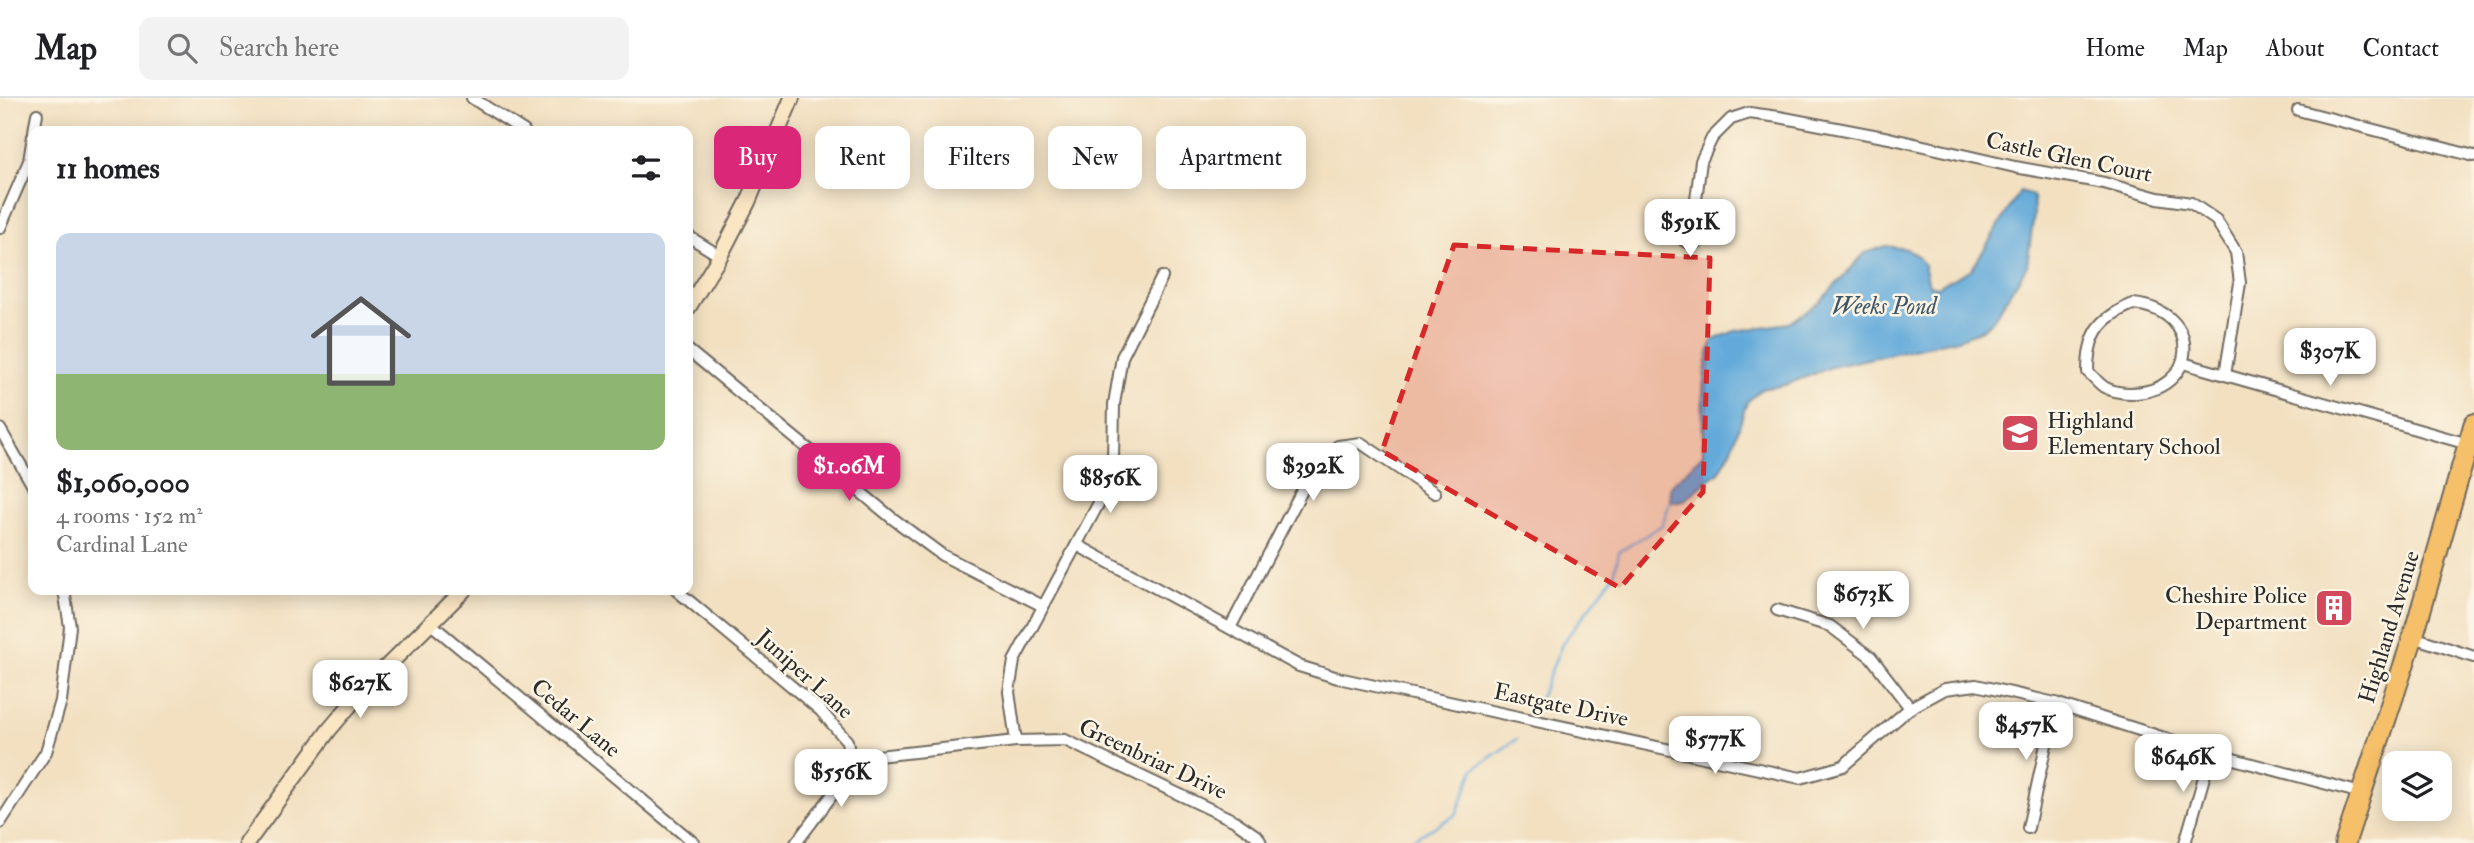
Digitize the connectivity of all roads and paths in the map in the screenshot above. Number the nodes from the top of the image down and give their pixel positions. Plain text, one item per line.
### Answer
1 (472, 98) edge
2 (792, 98) edge
3 (2298, 110) dead end
4 (37, 114) dead end
5 (35, 126) edge
6 (516, 126) edge
7 (2474, 156) edge
8 (28, 163) edge
9 (1694, 215) dead end
10 (0, 228) edge
11 (693, 239) edge
12 (720, 256) junction
13 (1162, 276) dead end
14 (693, 300) edge
15 (693, 354) edge
16 (2183, 363) junction
17 (2225, 375) junction
18 (2474, 424) edge
19 (0, 429) edge
20 (2468, 444) junction
21 (28, 477) edge
22 (1434, 493) dead end
23 (1077, 545) junction
24 (65, 595) edge
25 (459, 595) edge
26 (682, 595) edge
27 (1043, 606) junction
28 (1777, 610) dead end
29 (431, 624) junction
30 (1230, 628) junction
31 (2413, 637) junction
32 (2474, 657) edge
33 (2054, 703) junction
34 (1910, 708) junction
35 (1016, 741) junction
36 (2211, 753) junction
37 (850, 758) junction
38 (2361, 793) junction
39 (0, 823) edge
40 (2028, 828) dead end
41 (247, 843) edge
42 (694, 843) edge
43 (796, 843) edge
44 (1261, 843) edge
45 (2185, 843) edge
46 (2345, 843) edge

1 - 6 street
2 - 12 street
3 - 7 street
4 - 5 street
8 - 10 street
9 - 17 street, Castle Glen Court
11 - 12 street
12 - 14 street
13 - 23 street
15 - 27 street
16 - 16 street
16 - 17 street
17 - 20 street
18 - 20 highway, Highland Avenue
19 - 21 street
20 - 31 highway, Highland Avenue
22 - 30 street
23 - 27 street
23 - 30 street, Eastgate Drive
24 - 39 street
25 - 29 street
26 - 37 street, Juniper Lane
27 - 35 street
28 - 34 street
29 - 41 street
29 - 42 street, Cedar Lane
30 - 34 street, Eastgate Drive
31 - 32 street
31 - 38 highway, Highland Avenue
33 - 34 street, Eastgate Drive
33 - 36 street, Eastgate Drive
33 - 40 street
35 - 37 street, Greenbriar Drive
35 - 44 street, Greenbriar Drive
36 - 38 street, Eastgate Drive
36 - 45 street
37 - 43 street
38 - 46 highway, Highland Avenue

